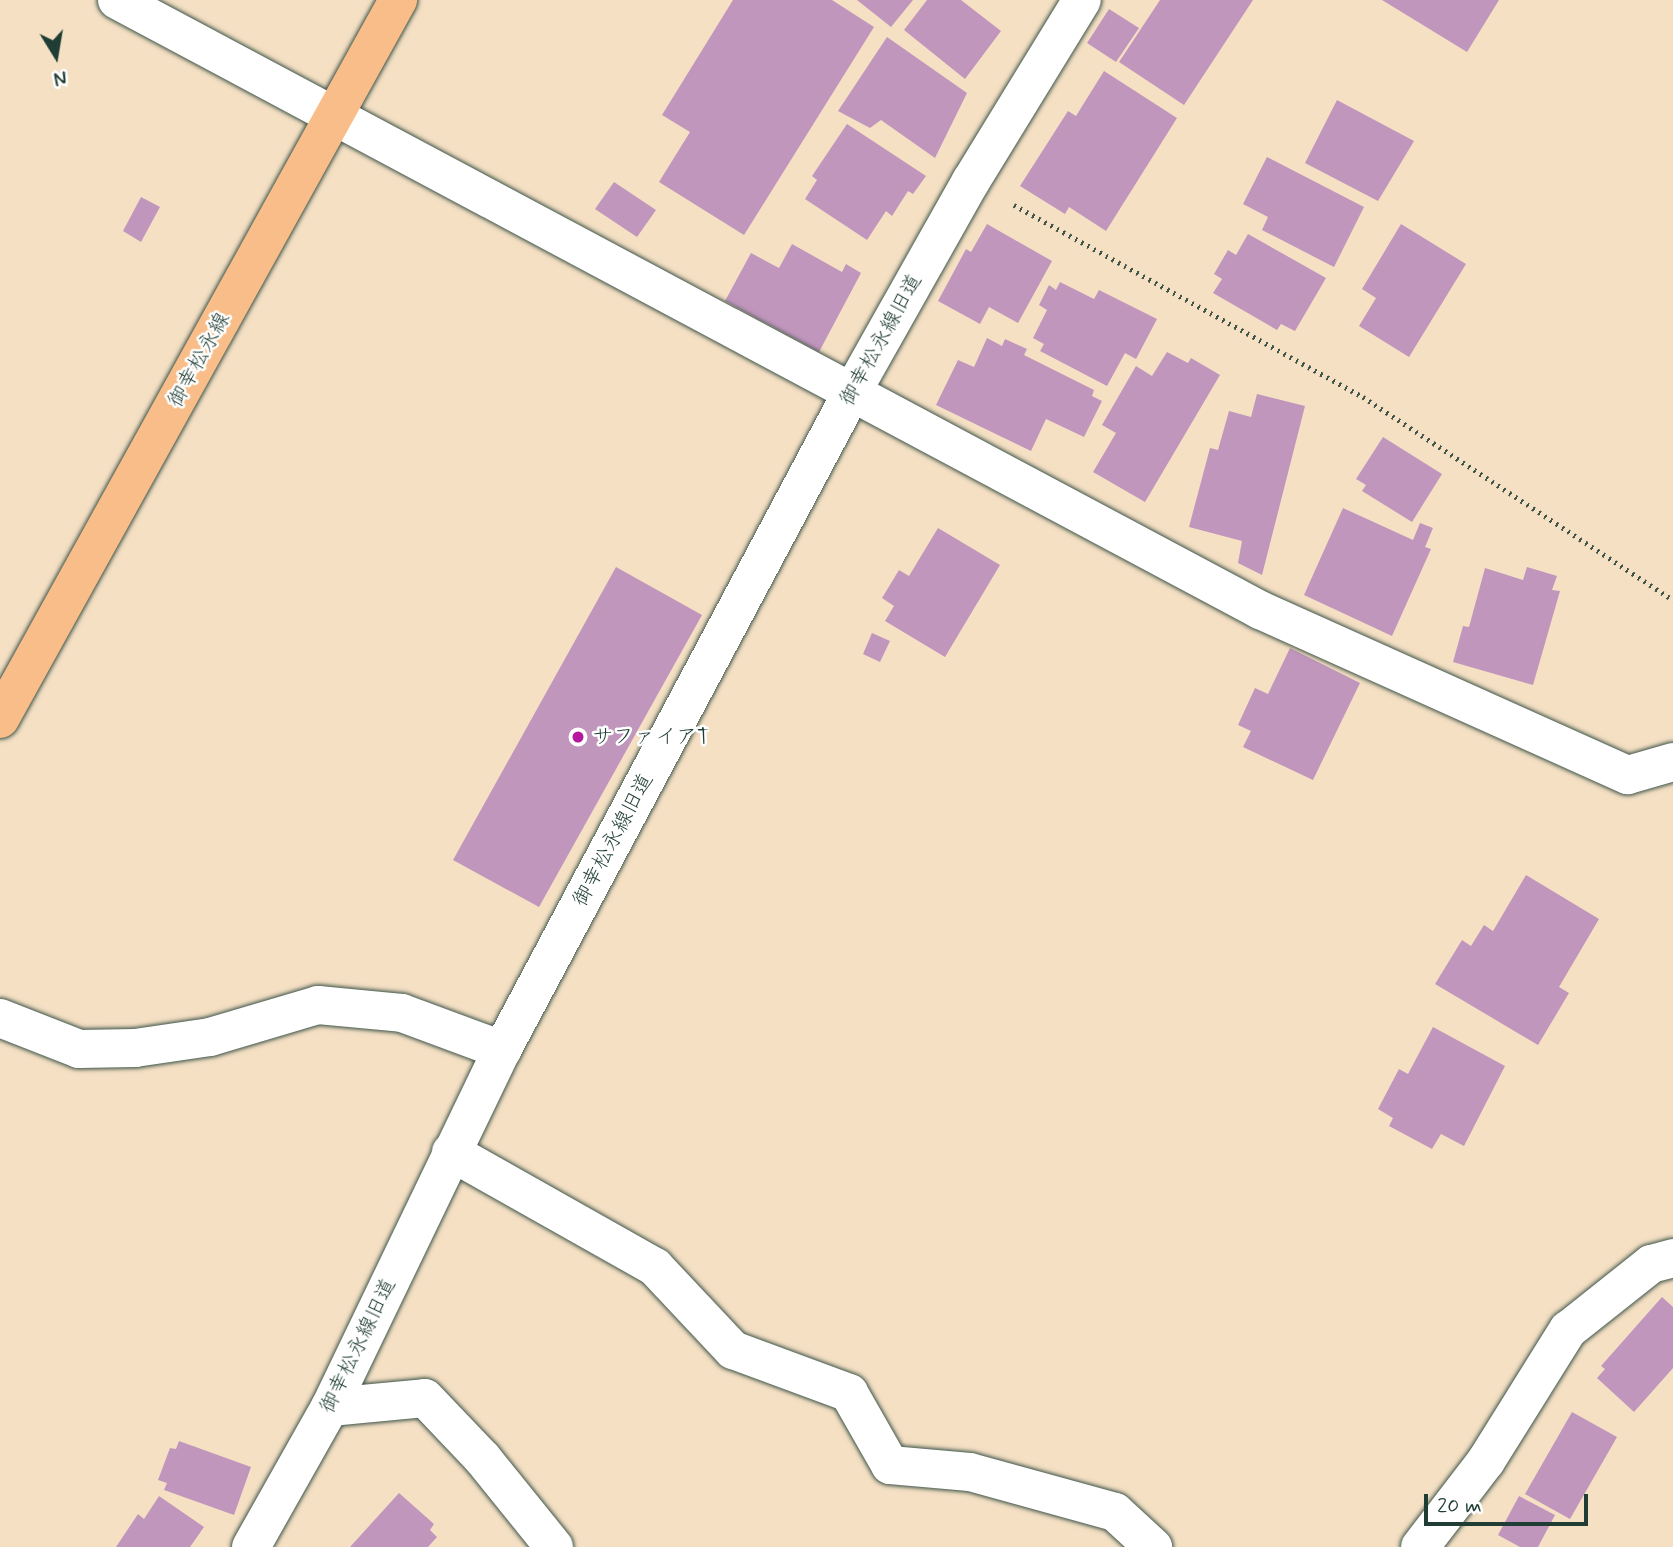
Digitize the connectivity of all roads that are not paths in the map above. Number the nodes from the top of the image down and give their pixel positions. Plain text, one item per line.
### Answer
1 (117, 0) edge
2 (398, 0) edge
3 (1082, 0) edge
4 (335, 114) junction
5 (852, 393) junction
6 (0, 719) edge
7 (1673, 762) edge
8 (0, 1018) edge
9 (502, 1049) junction
10 (451, 1152) junction
11 (1673, 1258) edge
12 (330, 1407) junction
13 (251, 1547) edge
14 (554, 1547) edge
15 (1153, 1547) edge
16 (1420, 1547) edge

1 - 4 street
2 - 4 main road, 御幸松永線
3 - 5 street, 御幸松永線旧道
4 - 5 street
4 - 6 main road, 御幸松永線
5 - 7 street
5 - 9 street, 御幸松永線旧道
8 - 9 street
9 - 10 street, 御幸松永線旧道
10 - 12 street, 御幸松永線旧道
10 - 15 street
11 - 16 street
12 - 13 street, 御幸松永線旧道
12 - 14 street

